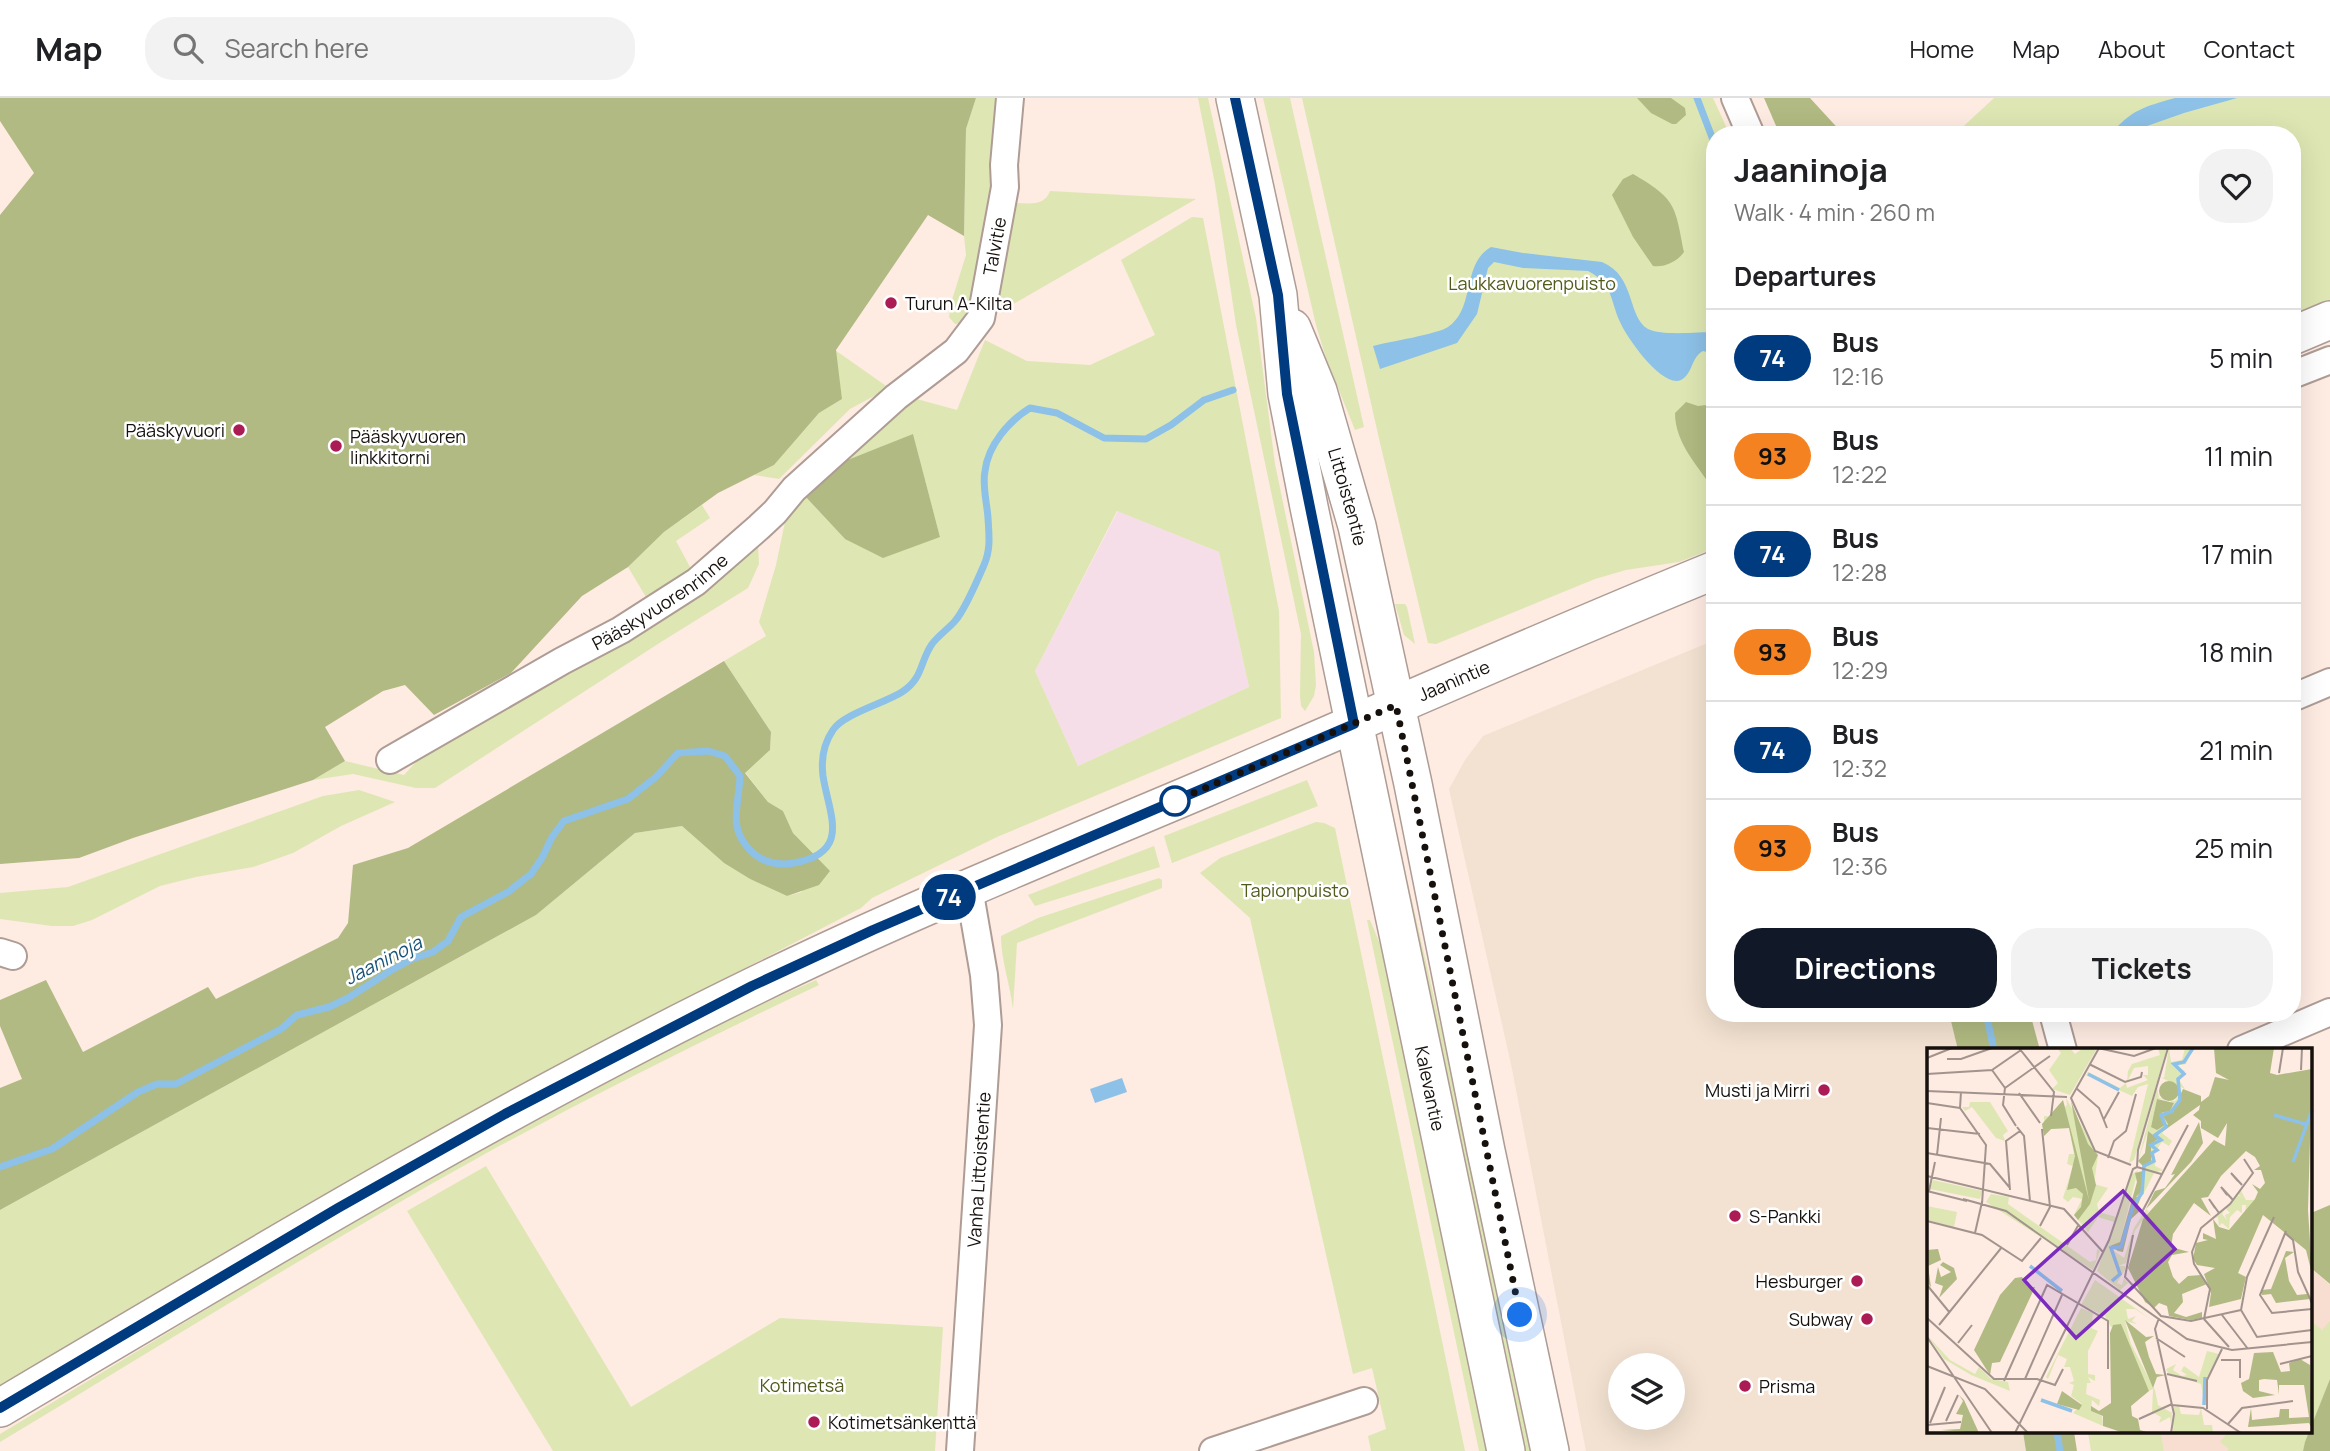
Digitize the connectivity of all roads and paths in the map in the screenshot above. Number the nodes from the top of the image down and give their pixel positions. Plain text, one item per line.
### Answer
1 (1010, 98) edge
2 (1235, 98) edge
3 (1735, 98) edge
4 (1747, 126) edge
5 (1278, 295) junction
6 (2330, 320) edge
7 (2301, 332) edge
8 (2330, 360) edge
9 (2301, 371) edge
10 (896, 397) joint
11 (1706, 574) edge
12 (2330, 682) edge
13 (2301, 694) edge
14 (1396, 705) junction
15 (1354, 724) junction
16 (390, 760) dead end
17 (969, 888) junction
18 (2330, 1013) edge
19 (2055, 1022) edge
20 (2062, 1048) edge
21 (2246, 1048) edge
22 (1364, 1401) dead end
23 (0, 1408) edge
24 (960, 1451) edge
25 (1213, 1451) edge
26 (1506, 1451) edge
27 (1549, 1451) edge

1 - 10 street, Talvitie
2 - 5 main road, Littoistentie
3 - 4 street
5 - 14 main road, Littoistentie
5 - 15 main road, Littoistentie
6 - 7 main road
8 - 9 street
10 - 16 street, Pääskyvuorenrinne
11 - 14 main road, Jaanintie
12 - 13 street
14 - 15 main road, Jaanintie
14 - 27 main road
15 - 17 main road, Jaanintie
15 - 26 main road, Kalevantie
17 - 23 main road, Jaanintie
17 - 24 street, Vanha Littoistentie
18 - 21 street
19 - 20 street
22 - 25 street

